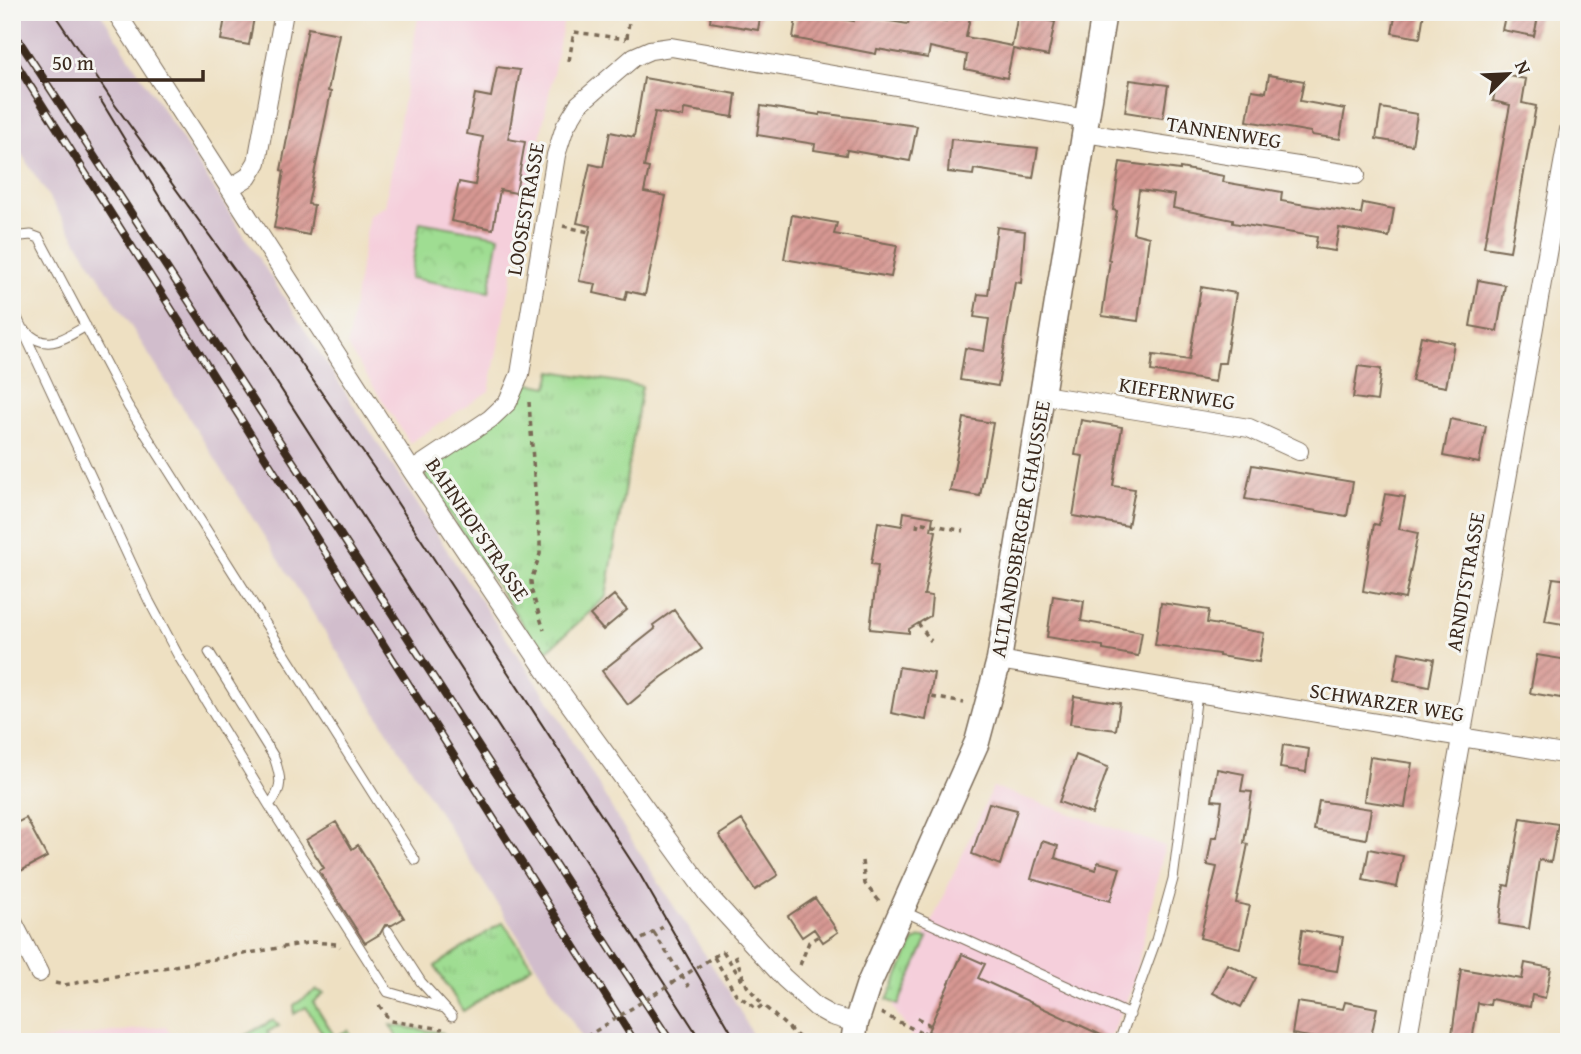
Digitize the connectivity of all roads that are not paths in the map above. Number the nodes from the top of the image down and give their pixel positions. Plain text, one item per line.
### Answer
1 (116, 12) edge
2 (284, 12) edge
3 (1104, 12) edge
4 (1086, 126) junction
5 (1569, 130) edge
6 (1356, 175) dead end
7 (230, 188) junction
8 (12, 237) edge
9 (12, 307) edge
10 (20, 324) junction
11 (86, 326) junction
12 (1043, 395) junction
13 (1299, 451) dead end
14 (412, 471) junction
15 (209, 652) dead end
16 (999, 660) junction
17 (1197, 694) junction
18 (1461, 737) junction
19 (1569, 755) edge
20 (269, 805) junction
21 (415, 860) dead end
22 (903, 911) junction
23 (12, 920) edge
24 (388, 931) dead end
25 (39, 973) road end
26 (444, 1008) junction
27 (1130, 1015) junction
28 (452, 1016) dead end
29 (861, 1030) edge
30 (1119, 1042) edge
31 (1407, 1042) edge

1 - 7 street, BAHNHOFSTRASSE
2 - 7 street
3 - 4 main road, ALTLANDSBERGER CHAUSSEE
4 - 6 street, TANNENWEG
4 - 12 main road, ALTLANDSBERGER CHAUSSEE
4 - 14 street, LOOSESTRASSE
5 - 18 street, ARNDTSTRASSE
7 - 14 street, BAHNHOFSTRASSE
8 - 11 lane
9 - 10 lane
10 - 11 lane
10 - 20 lane
11 - 21 lane
12 - 13 street, KIEFERNWEG
12 - 16 main road, ALTLANDSBERGER CHAUSSEE
14 - 29 street, BAHNHOFSTRASSE
15 - 20 lane
16 - 17 street, SCHWARZER WEG
16 - 22 main road, ALTLANDSBERGER CHAUSSEE
17 - 18 street, SCHWARZER WEG
17 - 27 lane
18 - 19 street, SCHWARZER WEG
18 - 31 street, ARNDTSTRASSE
20 - 26 lane
22 - 27 lane
22 - 29 main road, ALTLANDSBERGER CHAUSSEE
23 - 25 street
24 - 26 lane
26 - 28 lane
27 - 30 lane

